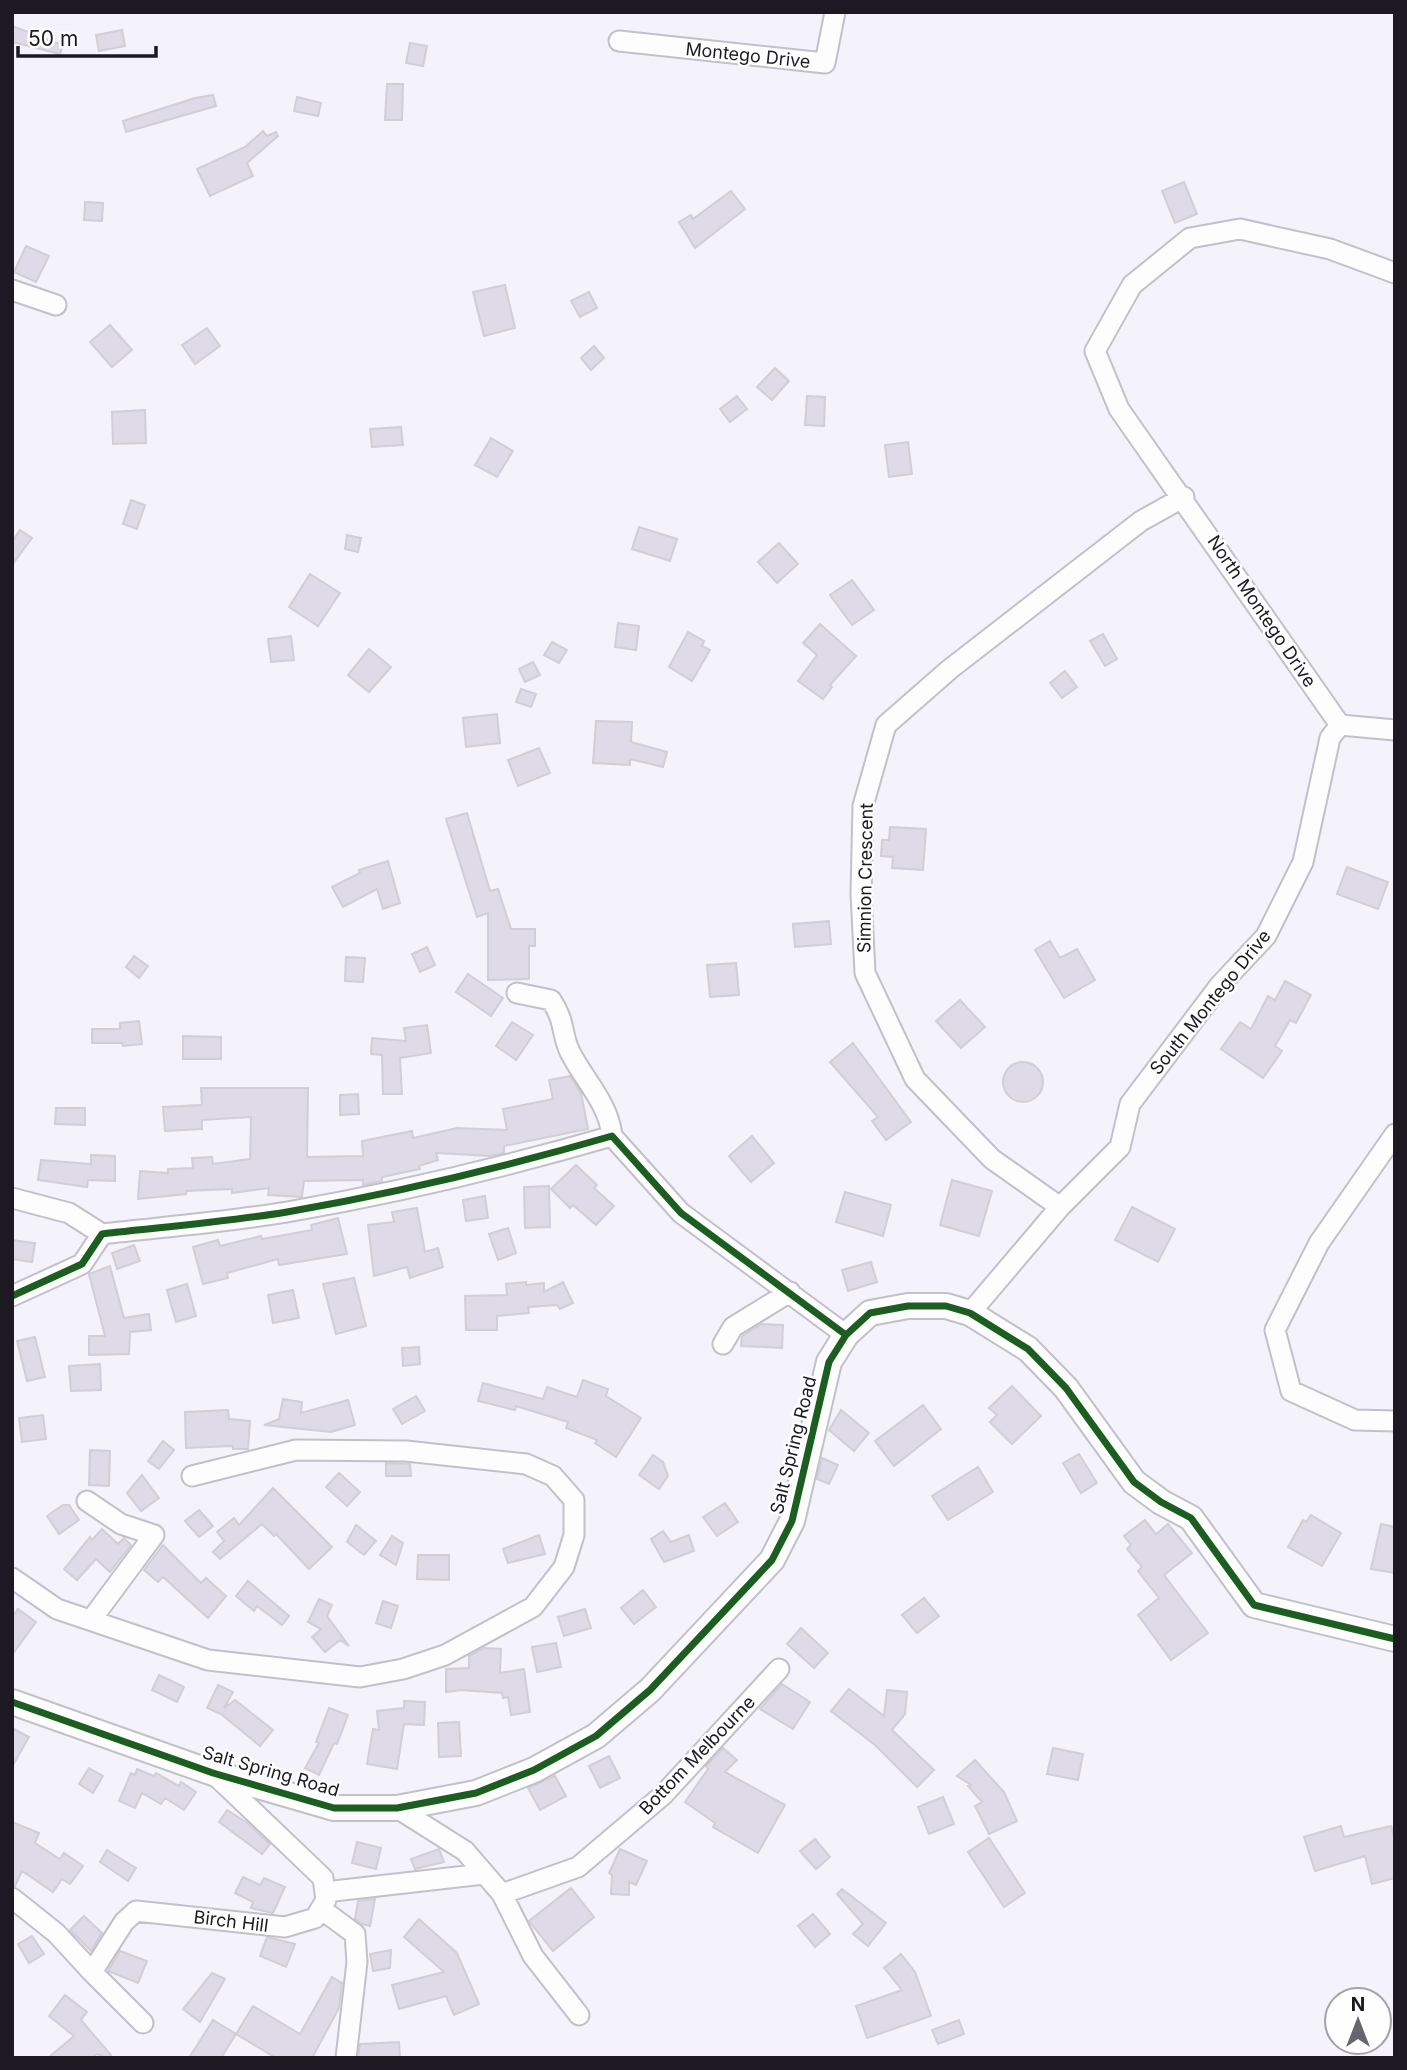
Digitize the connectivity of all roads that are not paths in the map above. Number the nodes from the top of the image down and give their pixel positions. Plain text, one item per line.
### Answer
1 (835, 12) edge
2 (619, 41) dead end
3 (1395, 273) edge
4 (12, 290) edge
5 (56, 305) dead end
6 (1184, 497) junction
7 (1340, 725) junction
8 (1395, 730) edge
9 (517, 993) dead end
10 (1395, 1135) edge
11 (612, 1136) junction
12 (12, 1198) edge
13 (1060, 1207) junction
14 (102, 1234) junction
15 (790, 1292) junction
16 (12, 1296) edge
17 (970, 1313) junction
18 (846, 1335) junction
19 (723, 1344) dead end
20 (1395, 1421) edge
21 (192, 1476) dead end
22 (87, 1501) dead end
23 (12, 1578) edge
24 (91, 1620) junction
25 (1395, 1639) edge
26 (779, 1669) dead end
27 (12, 1702) edge
28 (213, 1773) junction
29 (397, 1808) junction
30 (484, 1874) junction
31 (502, 1894) junction
32 (12, 1898) edge
33 (323, 1900) junction
34 (92, 1972) junction
35 (579, 2015) dead end
36 (143, 2023) dead end
37 (346, 2058) edge

1 - 2 street, Montego Drive
3 - 6 street
4 - 5 street
6 - 7 street, North Montego Drive
6 - 13 street, Simnion Crescent
7 - 8 street
7 - 13 street, South Montego Drive
9 - 11 street
10 - 20 street
11 - 14 street
11 - 15 street
12 - 14 street
13 - 17 street, South Montego Drive
14 - 16 street
15 - 18 street
15 - 19 street
17 - 18 street, Salt Spring Road
17 - 25 street, Salt Spring Road
18 - 29 street, Salt Spring Road
21 - 24 street
22 - 24 street
23 - 24 street
26 - 31 street, Bottom Melbourne
27 - 28 street, Salt Spring Road
28 - 29 street, Salt Spring Road
28 - 33 street
29 - 30 street
30 - 31 street
30 - 33 street
31 - 35 street
32 - 34 street
33 - 34 street, Birch Hill
33 - 37 street
34 - 36 street

